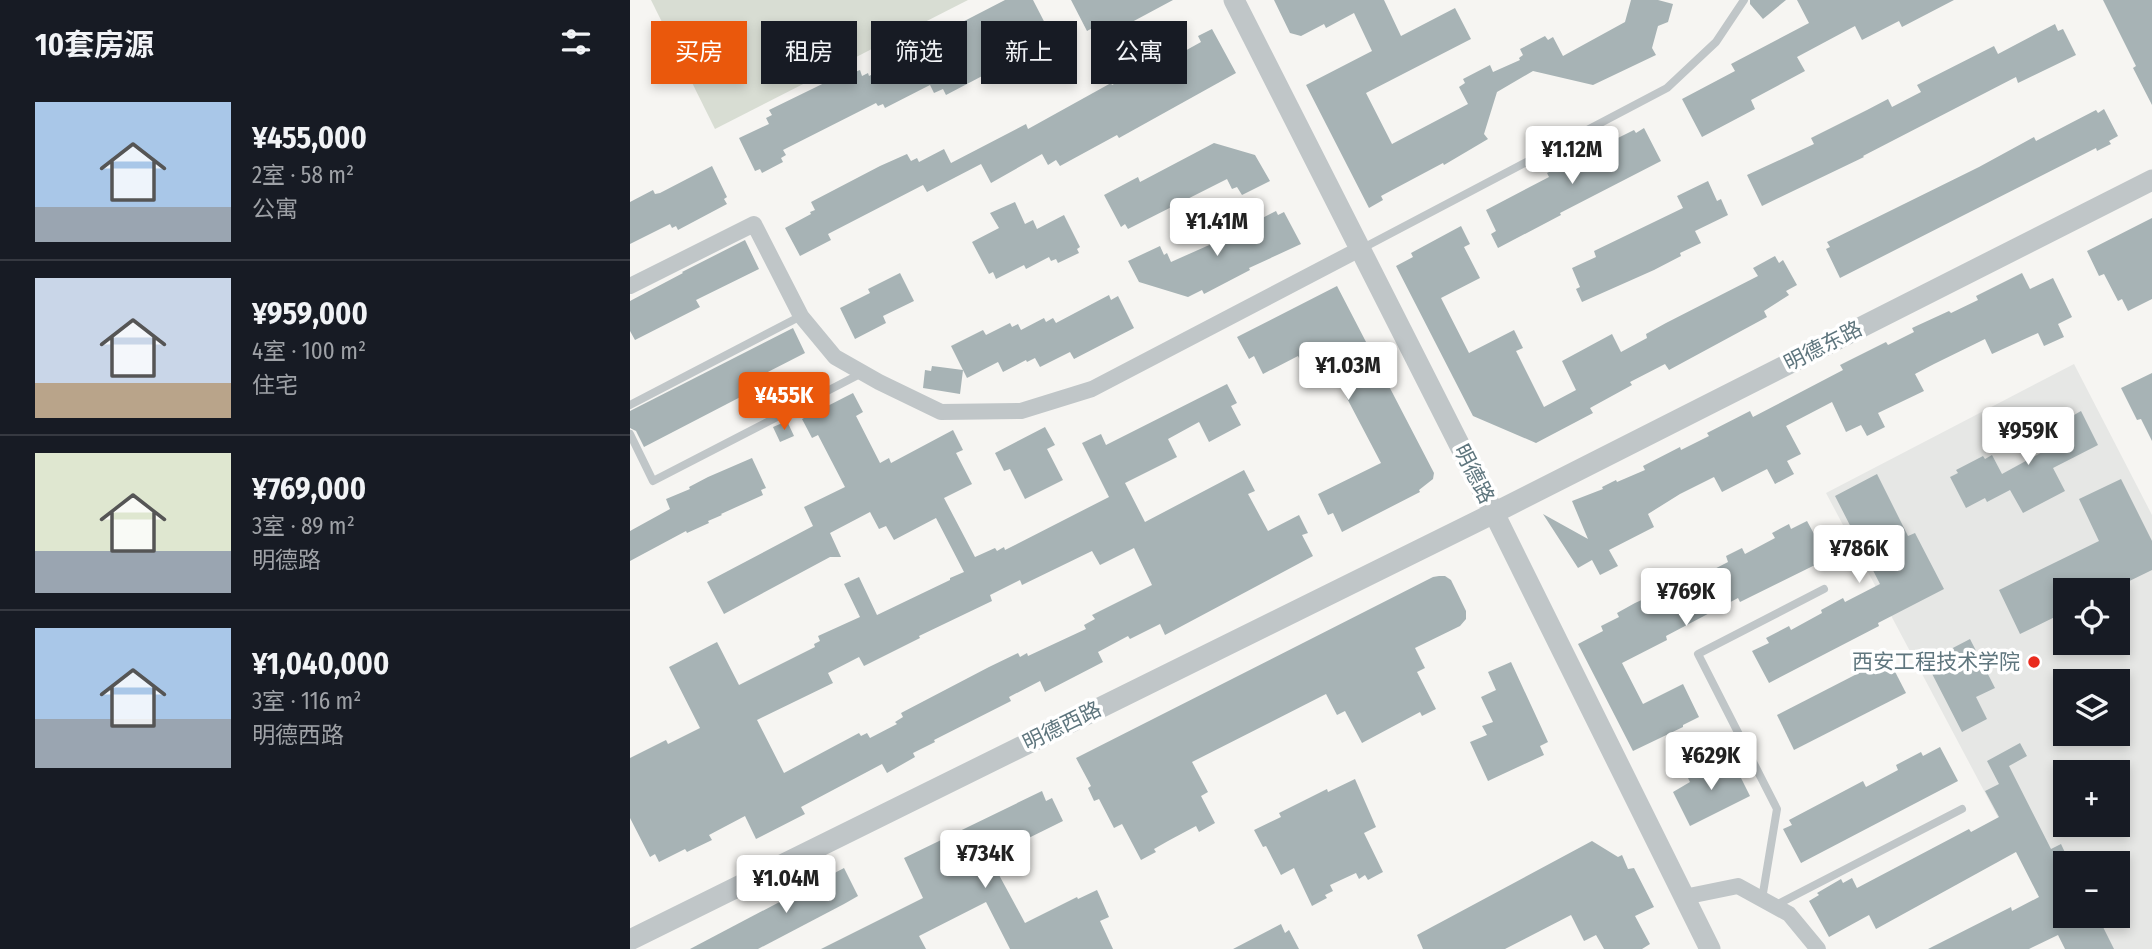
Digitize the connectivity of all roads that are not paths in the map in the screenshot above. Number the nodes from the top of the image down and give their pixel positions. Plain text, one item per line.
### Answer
1 (1234, 0) edge
2 (1744, 0) edge
3 (2152, 180) edge
4 (1360, 249) junction
5 (630, 286) edge
6 (801, 316) junction
7 (863, 373) junction
8 (630, 405) edge
9 (630, 434) edge
10 (1494, 513) junction
11 (1824, 589) dead end
12 (1962, 809) dead end
13 (1684, 897) junction
14 (1768, 902) junction
15 (630, 940) edge
16 (1710, 949) edge
17 (1818, 949) edge

1 - 4 street, 明德路
2 - 4 lane
3 - 10 street, 明德东路
4 - 7 street
4 - 10 street, 明德路
5 - 6 street
6 - 7 street
6 - 8 lane
7 - 9 lane
10 - 13 street, 明德路
10 - 15 street, 明德西路
11 - 14 lane
12 - 14 lane
13 - 14 street
13 - 16 street, 明德路
14 - 17 street

